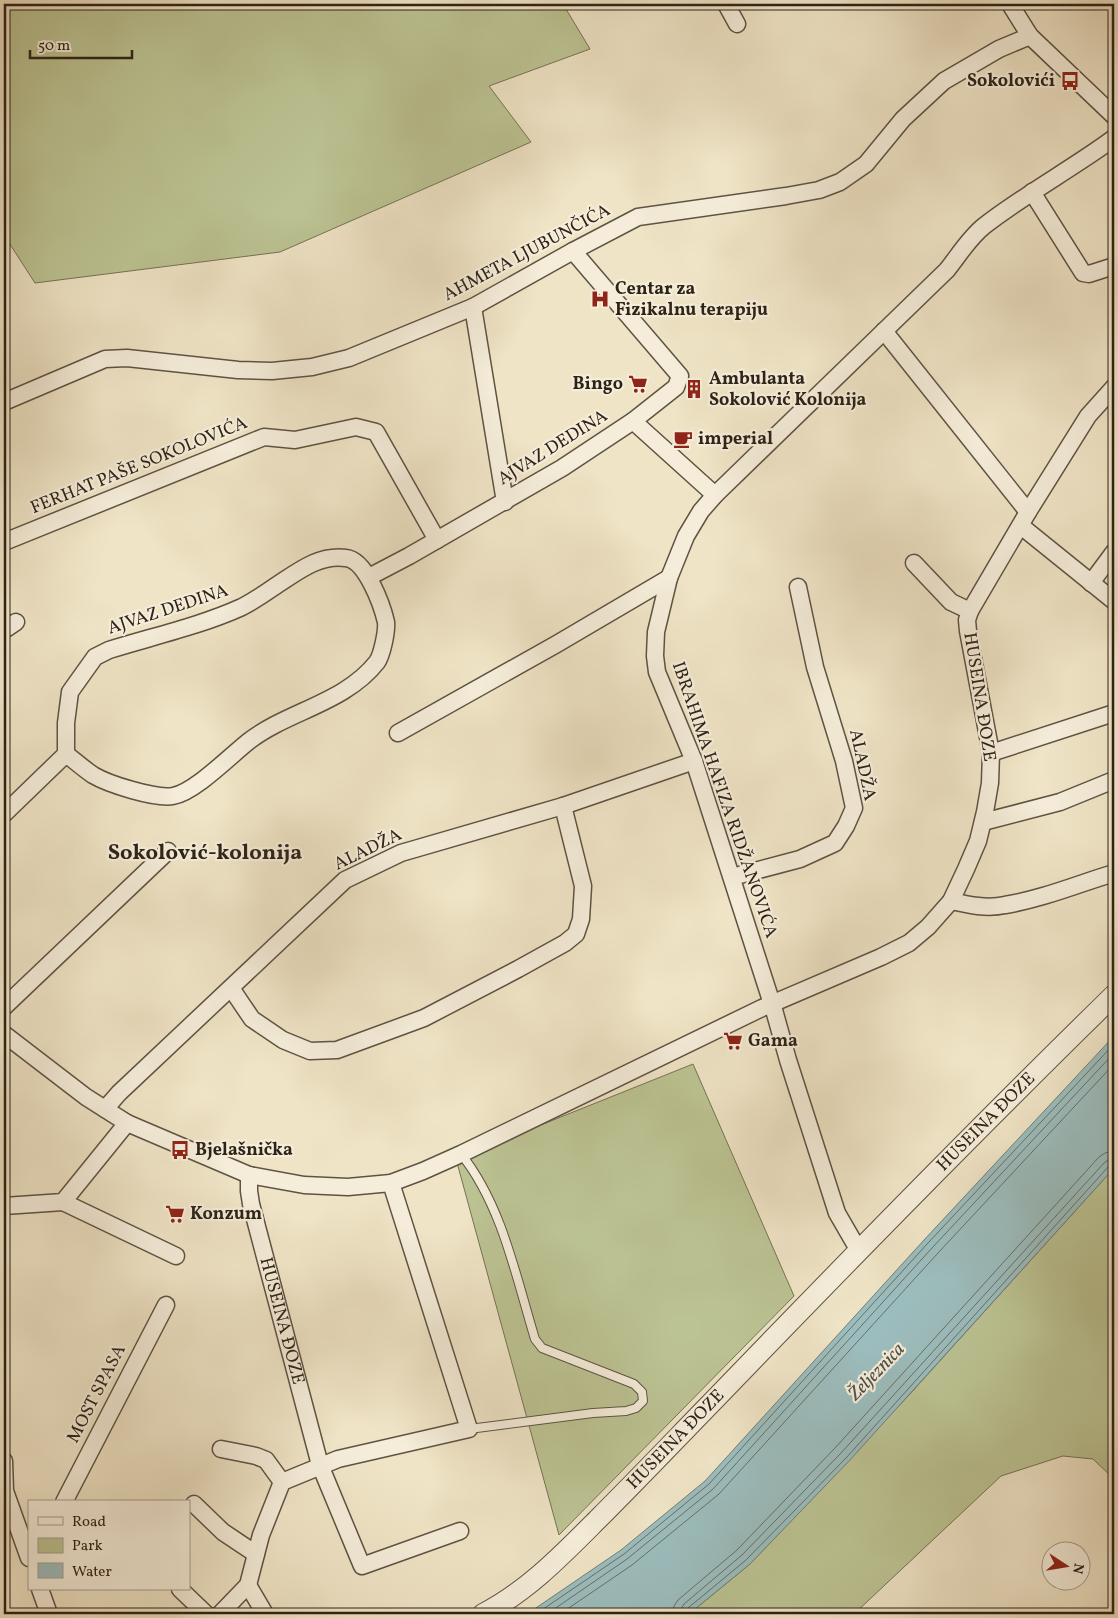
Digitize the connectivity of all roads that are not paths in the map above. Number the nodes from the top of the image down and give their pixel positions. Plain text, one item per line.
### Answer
1 (726, 4) edge
2 (1010, 4) edge
3 (737, 24) dead end
4 (1030, 36) junction
5 (1114, 116) edge
6 (1114, 138) edge
7 (1032, 192) junction
8 (573, 251) junction
9 (1114, 266) edge
10 (473, 307) junction
11 (884, 331) junction
12 (1114, 387) edge
13 (4, 402) edge
14 (633, 421) junction
15 (714, 495) junction
16 (505, 502) junction
17 (1024, 519) junction
18 (437, 540) junction
19 (4, 542) edge
20 (1114, 552) edge
21 (914, 563) dead end
22 (370, 577) junction
23 (669, 578) junction
24 (1091, 583) junction
25 (798, 587) dead end
26 (1114, 601) edge
27 (970, 611) junction
28 (1114, 713) edge
29 (398, 733) dead end
30 (990, 753) junction
31 (66, 754) junction
32 (694, 761) junction
33 (1114, 780) edge
34 (563, 806) junction
35 (4, 814) edge
36 (983, 822) junction
37 (168, 851) dead end
38 (1114, 873) edge
39 (732, 877) junction
40 (951, 901) junction
41 (230, 988) junction
42 (1114, 995) edge
43 (772, 1004) junction
44 (4, 1007) edge
45 (4, 1034) edge
46 (105, 1109) junction
47 (127, 1123) junction
48 (461, 1154) junction
49 (249, 1175) junction
50 (392, 1183) junction
51 (63, 1202) junction
52 (4, 1206) edge
53 (859, 1251) junction
54 (176, 1256) dead end
55 (166, 1305) dead end
56 (469, 1429) junction
57 (221, 1449) dead end
58 (4, 1461) edge
59 (320, 1466) junction
60 (282, 1482) junction
61 (5, 1491) edge
62 (65, 1500) edge
63 (194, 1504) dead end
64 (22, 1522) edge
65 (460, 1532) dead end
66 (28, 1553) edge
67 (256, 1554) junction
68 (248, 1585) junction
69 (40, 1590) edge
70 (181, 1590) edge
71 (48, 1611) edge
72 (206, 1614) edge
73 (220, 1614) edge
74 (265, 1614) edge
75 (483, 1614) edge

1 - 3 street
2 - 4 street
4 - 5 street
4 - 8 street, AHMETA LJUBUNČIĆA
6 - 7 street, IBRAHIMA HAFIZA RIDŽANOVIĆA
7 - 9 street
7 - 11 street, IBRAHIMA HAFIZA RIDŽANOVIĆA
8 - 10 street, AHMETA LJUBUNČIĆA
8 - 14 street, AJVAZ DEDINA
10 - 13 street, AHMETA LJUBUNČIĆA
10 - 16 street
11 - 15 street, IBRAHIMA HAFIZA RIDŽANOVIĆA
11 - 17 street
12 - 17 street, HUSEINA ĐOZE
14 - 15 street
14 - 16 street, AJVAZ DEDINA
15 - 23 street, IBRAHIMA HAFIZA RIDŽANOVIĆA
16 - 18 street, AJVAZ DEDINA
17 - 24 street
17 - 27 street, HUSEINA ĐOZE
18 - 19 street, FERHAT PAŠE SOKOLOVIĆA
18 - 22 street, AJVAZ DEDINA
20 - 24 street
21 - 27 street
22 - 31 street, AJVAZ DEDINA
22 - 31 street, AJVAZ DEDINA
23 - 29 street
23 - 32 street, IBRAHIMA HAFIZA RIDŽANOVIĆA
24 - 26 street
25 - 39 street, ALADŽA
27 - 30 street, HUSEINA ĐOZE
28 - 30 street
30 - 36 street, HUSEINA ĐOZE
31 - 35 street
32 - 34 street, ALADŽA
32 - 39 street, IBRAHIMA HAFIZA RIDŽANOVIĆA
33 - 36 street
34 - 41 street, ALADŽA
34 - 41 street
36 - 40 street, HUSEINA ĐOZE
37 - 44 street
38 - 40 street
39 - 43 street, IBRAHIMA HAFIZA RIDŽANOVIĆA
40 - 43 street, HUSEINA ĐOZE
41 - 46 street, ALADŽA
42 - 53 street, HUSEINA ĐOZE
43 - 48 street, HUSEINA ĐOZE
43 - 53 street
45 - 46 street
46 - 47 street
47 - 49 street, HUSEINA ĐOZE
47 - 51 street
48 - 50 street, HUSEINA ĐOZE
48 - 56 lane
49 - 50 street, HUSEINA ĐOZE
49 - 59 street, HUSEINA ĐOZE
50 - 56 street
51 - 52 street
51 - 54 street
53 - 75 street, HUSEINA ĐOZE
55 - 62 street, MOST SPASA
56 - 59 street
57 - 60 street
58 - 61 street
59 - 60 street
59 - 65 street, HUSEINA ĐOZE
60 - 67 street
61 - 64 street
63 - 67 street
64 - 66 street
67 - 68 street
68 - 73 street
68 - 74 street
69 - 71 street
70 - 72 street

